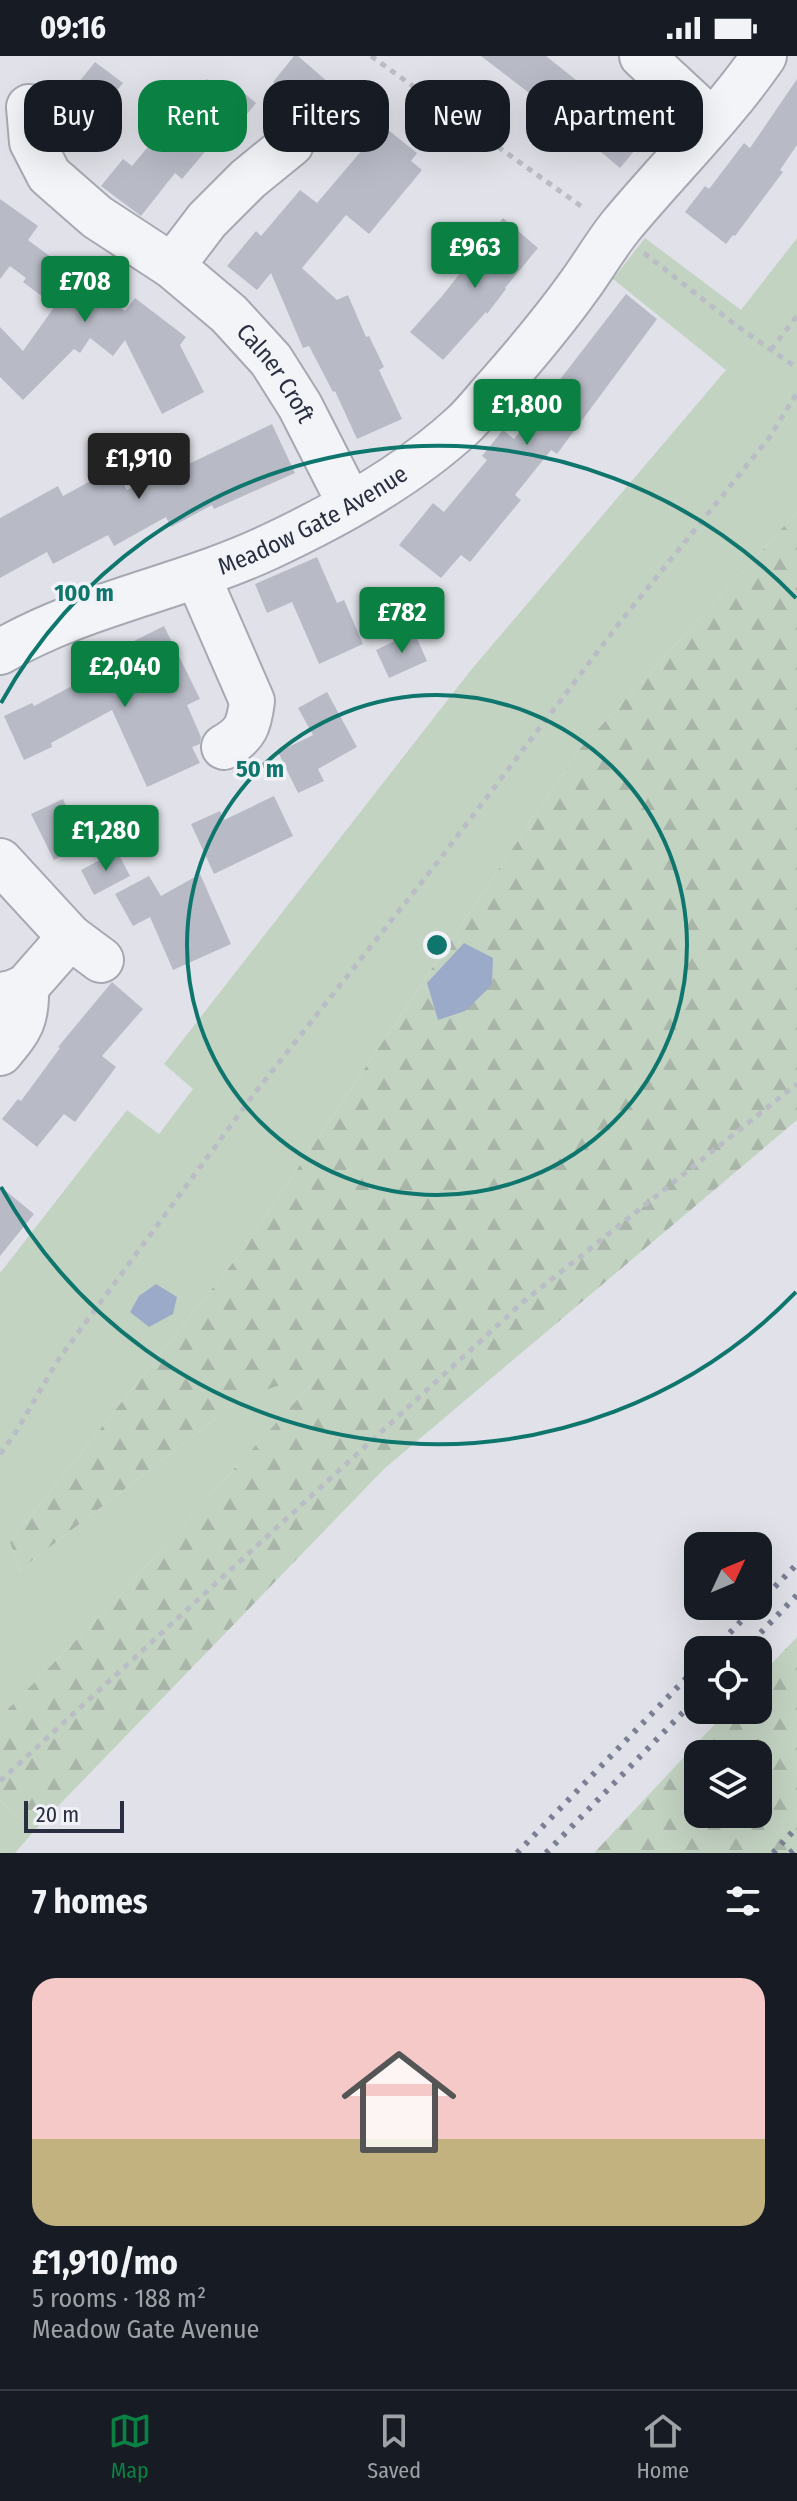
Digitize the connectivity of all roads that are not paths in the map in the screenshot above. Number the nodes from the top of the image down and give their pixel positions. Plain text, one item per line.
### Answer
1 (642, 56) edge
2 (764, 56) edge
3 (712, 121) junction
4 (20, 134) edge
5 (281, 152) edge
6 (172, 266) junction
7 (350, 504) junction
8 (198, 577) junction
9 (0, 652) edge
10 (224, 747) dead end
11 (0, 861) edge
12 (13, 991) edge
13 (0, 1053) edge

1 - 3 street
2 - 3 street, Meadow Gate Avenue
3 - 7 street, Meadow Gate Avenue
4 - 6 street, Calner Croft
5 - 6 street
6 - 7 street, Calner Croft
7 - 8 street, Meadow Gate Avenue
8 - 9 street, Meadow Gate Avenue
8 - 10 street, Meadow Gate Avenue
11 - 12 street
12 - 13 street

